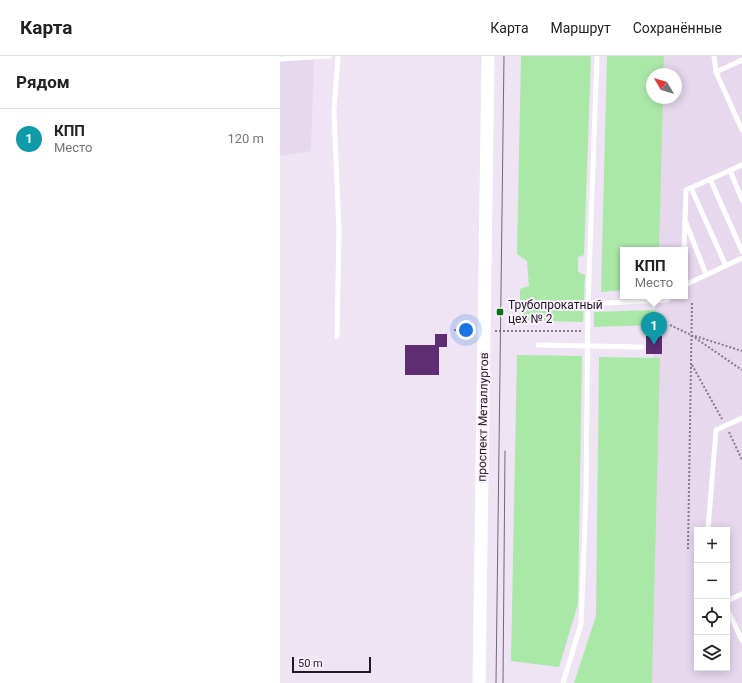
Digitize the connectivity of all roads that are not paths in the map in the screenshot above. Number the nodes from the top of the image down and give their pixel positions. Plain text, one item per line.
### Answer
1 (329, 56) edge
2 (338, 56) edge
3 (488, 56) edge
4 (597, 56) edge
5 (714, 56) edge
6 (280, 59) edge
7 (742, 60) edge
8 (716, 72) junction
9 (742, 130) edge
10 (742, 165) edge
11 (730, 170) junction
12 (710, 180) junction
13 (691, 188) junction
14 (742, 200) edge
15 (685, 221) junction
16 (684, 247) edge
17 (742, 251) edge
18 (742, 258) edge
19 (726, 266) junction
20 (706, 274) junction
21 (688, 283) edge
22 (668, 299) edge
23 (588, 304) junction
24 (337, 337) dead end
25 (538, 345) dead end
26 (588, 346) junction
27 (642, 347) dead end
28 (742, 418) edge
29 (708, 527) edge
30 (742, 594) edge
31 (730, 600) edge
32 (730, 615) edge
33 (742, 640) edge
34 (479, 683) edge
35 (563, 683) edge

1 - 6 lane
2 - 24 lane
3 - 34 street, проспект Металлургов
4 - 23 lane
5 - 8 lane
7 - 8 lane
8 - 9 lane
10 - 11 lane
11 - 12 lane
11 - 14 lane
12 - 13 lane
12 - 17 lane
13 - 15 lane
13 - 19 lane
15 - 16 lane
15 - 20 lane
18 - 19 lane
19 - 20 lane
20 - 21 lane
22 - 23 lane
23 - 26 lane
25 - 26 lane
26 - 27 lane
26 - 35 lane
28 - 29 lane
30 - 31 lane
32 - 33 lane

